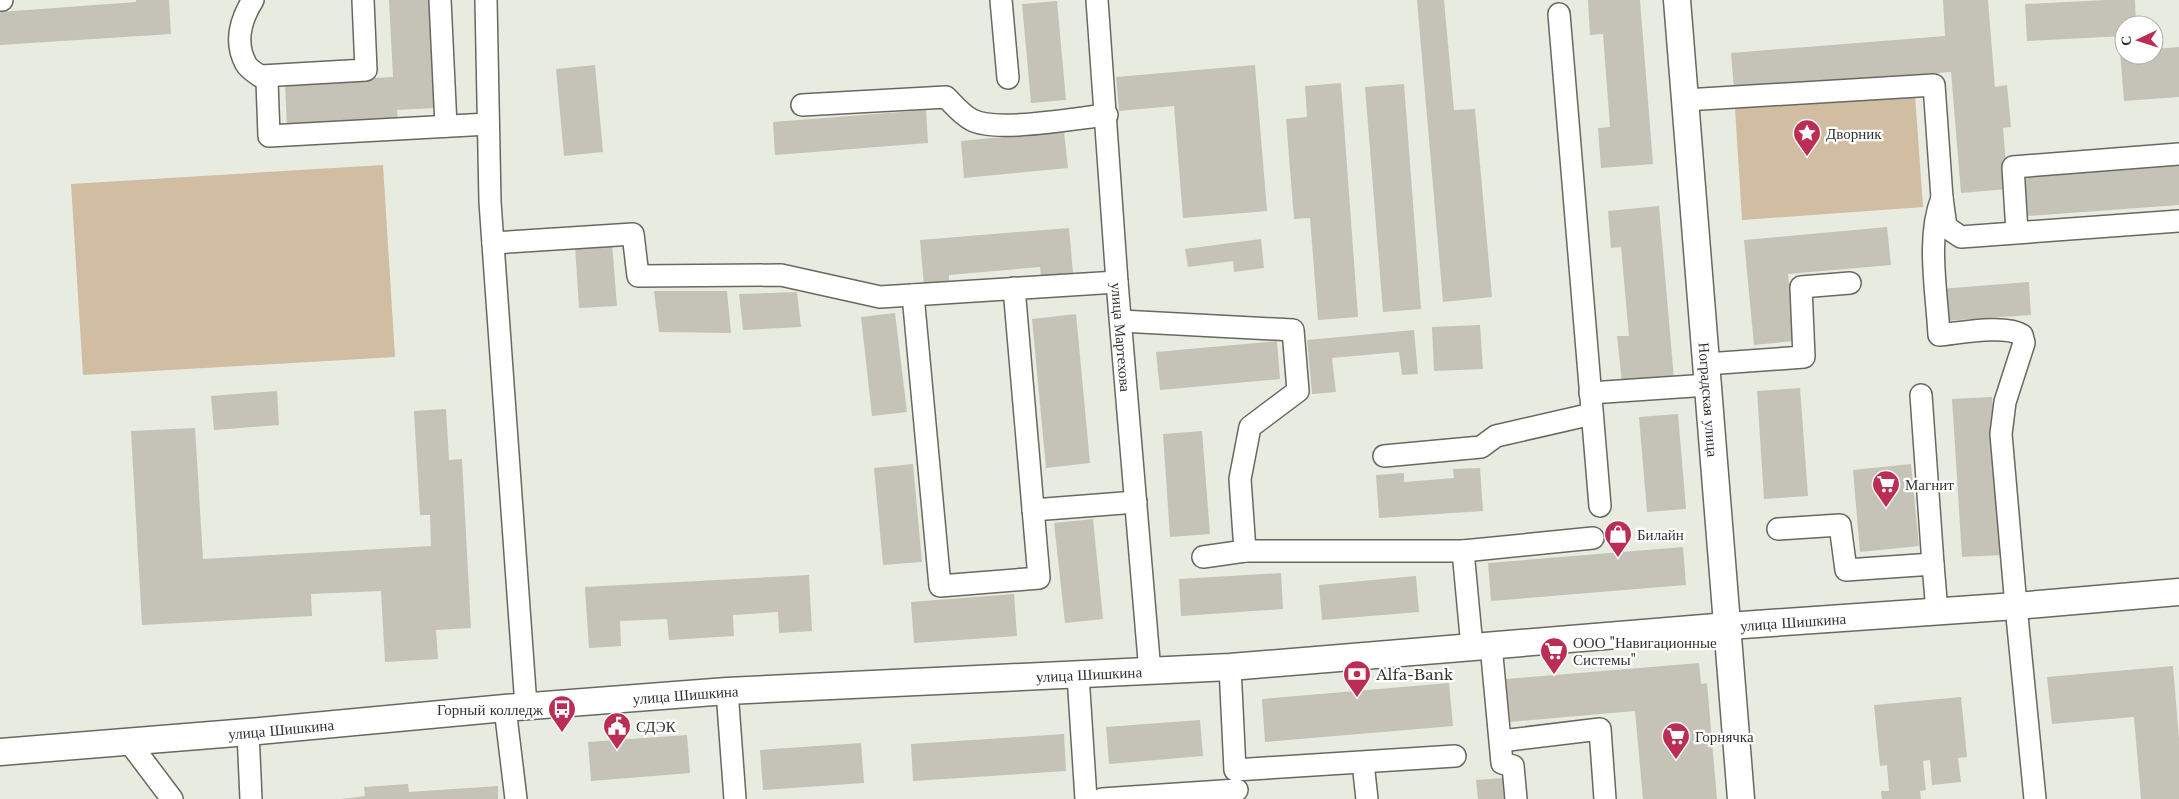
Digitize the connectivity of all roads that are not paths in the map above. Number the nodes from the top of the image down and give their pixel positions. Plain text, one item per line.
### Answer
1 (253, 0) edge
2 (363, 0) edge
3 (440, 0) edge
4 (486, 0) edge
5 (1001, 0) edge
6 (1097, 0) edge
7 (1677, 0) edge
8 (1559, 14) dead end
9 (261, 76) junction
10 (1008, 78) dead end
11 (1685, 100) junction
12 (802, 105) dead end
13 (1106, 115) junction
14 (488, 124) junction
15 (446, 126) junction
16 (2179, 154) edge
17 (1942, 198) junction
18 (2179, 220) edge
19 (2017, 232) junction
20 (493, 243) junction
21 (1117, 282) junction
22 (1850, 283) dead end
23 (1014, 288) junction
24 (913, 295) junction
25 (1121, 321) junction
26 (1707, 374) junction
27 (1921, 395) dead end
28 (1591, 403) junction
29 (1384, 456) dead end
30 (1136, 502) junction
31 (1600, 506) dead end
32 (1033, 510) junction
33 (1778, 529) dead end
34 (1593, 538) dead end
35 (1245, 551) junction
36 (1463, 551) junction
37 (1203, 557) dead end
38 (1933, 564) junction
39 (2179, 592) edge
40 (2016, 606) junction
41 (1937, 612) junction
42 (1728, 626) junction
43 (1482, 646) junction
44 (1230, 667) junction
45 (1150, 672) junction
46 (1078, 675) junction
47 (727, 691) junction
48 (516, 707) junction
49 (248, 732) junction
50 (1501, 741) junction
51 (129, 742) junction
52 (0, 752) edge
53 (1455, 756) dead end
54 (1363, 764) junction
55 (1236, 786) edge
56 (172, 799) edge
57 (251, 799) edge
58 (516, 799) edge
59 (735, 799) edge
60 (1086, 799) edge
61 (1102, 799) edge
62 (1367, 799) edge
63 (1516, 799) edge
64 (1605, 799) edge
65 (1741, 799) edge
66 (2035, 799) edge

1 - 9 street
2 - 9 street
3 - 15 street
4 - 14 street
5 - 10 street
6 - 13 street, улица Мартехова
7 - 11 main road, Ноградская улица
8 - 28 street
9 - 15 street
11 - 17 street
11 - 26 main road, Ноградская улица
12 - 13 street
13 - 21 street, улица Мартехова
14 - 15 street
14 - 20 street
16 - 19 street
17 - 19 street
17 - 40 street
18 - 19 street
20 - 24 street
20 - 48 street
21 - 23 street
21 - 25 street, улица Мартехова
22 - 26 street
23 - 24 street
23 - 32 street
24 - 32 street
25 - 30 street, улица Мартехова
25 - 35 street
26 - 28 street
26 - 42 main road, Ноградская улица
27 - 38 street
28 - 29 street
28 - 31 street
30 - 32 street
30 - 45 street, улица Мартехова
33 - 38 street
34 - 36 street
35 - 36 street
35 - 37 street
36 - 43 street
38 - 41 street
39 - 40 main road, улица Шишкина
40 - 41 main road, улица Шишкина
40 - 66 street
41 - 42 main road, улица Шишкина
42 - 43 main road, улица Шишкина
42 - 65 main road, Ноградская улица
43 - 44 main road, улица Шишкина
43 - 50 street
44 - 45 main road, улица Шишкина
44 - 55 street
45 - 46 main road, улица Шишкина
46 - 47 main road, улица Шишкина
46 - 60 street
47 - 48 main road, улица Шишкина
47 - 59 street
48 - 49 main road, улица Шишкина
48 - 58 street
49 - 51 main road, улица Шишкина
49 - 57 street
50 - 63 street
50 - 64 street
51 - 52 main road, улица Шишкина
51 - 56 street
53 - 54 street
54 - 55 street
54 - 62 street
55 - 61 street

